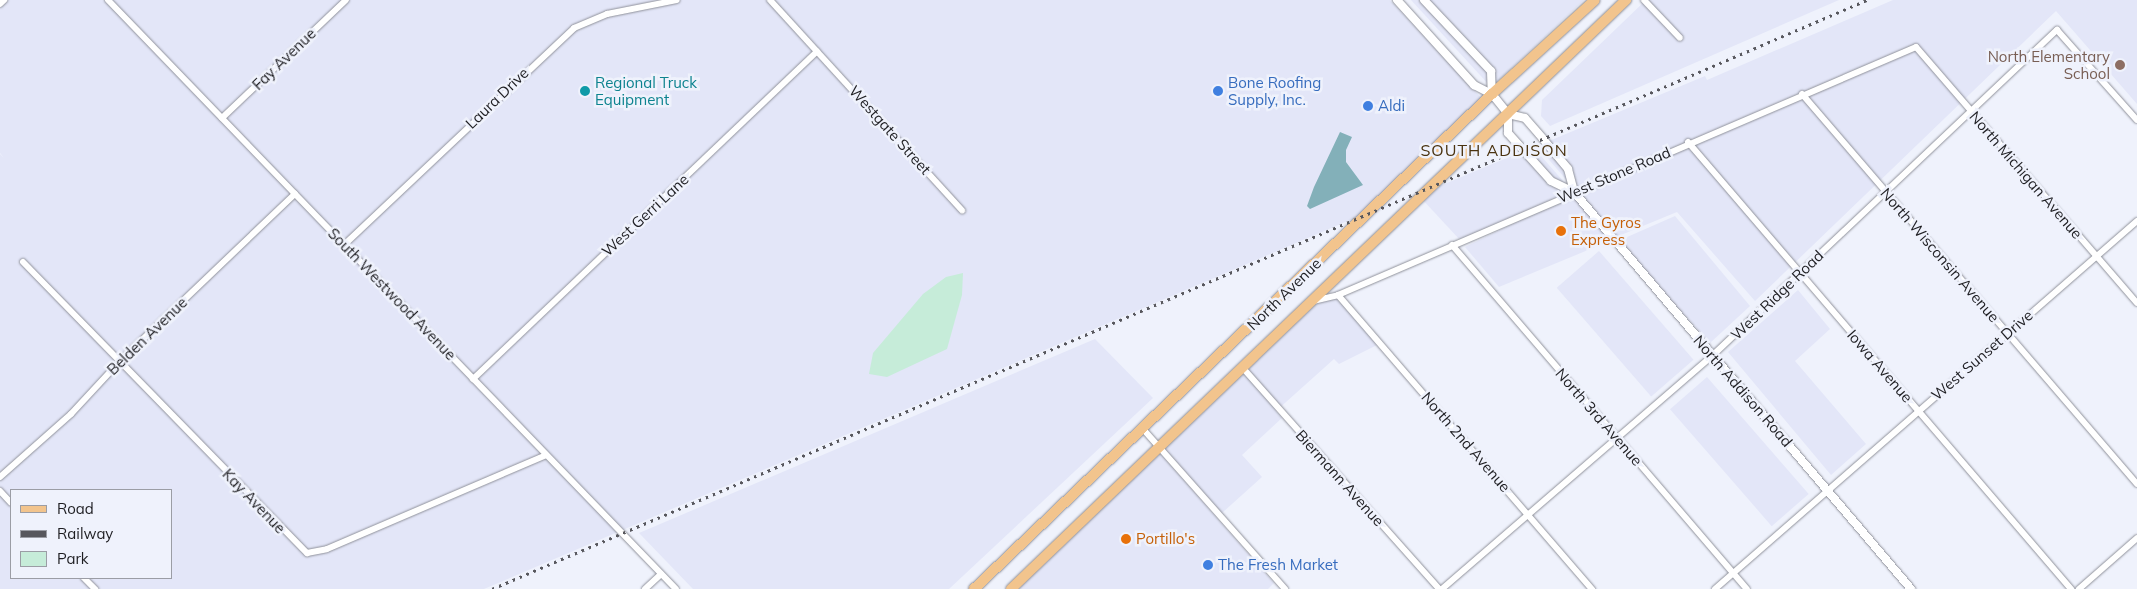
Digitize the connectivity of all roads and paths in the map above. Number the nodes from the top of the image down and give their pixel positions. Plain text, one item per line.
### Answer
1 (4, 0) edge
2 (108, 0) edge
3 (346, 0) edge
4 (677, 0) edge
5 (770, 0) edge
6 (1397, 0) edge
7 (1424, 0) edge
8 (1595, 0) edge
9 (1626, 0) edge
10 (1644, 0) edge
11 (0, 4) edge
12 (1680, 38) dead end
13 (1916, 47) joint
14 (817, 51) junction
15 (1492, 94) junction
16 (1802, 94) junction
17 (1971, 110) junction
18 (1508, 114) junction
19 (222, 118) junction
20 (2137, 120) edge
21 (1688, 142) junction
22 (1885, 191) junction
23 (1574, 192) junction
24 (295, 194) junction
25 (962, 210) dead end
26 (2137, 221) edge
27 (345, 244) junction
28 (1452, 245) junction
29 (2096, 256) junction
30 (23, 262) dead end
31 (1800, 272) junction
32 (1338, 295) junction
33 (1313, 301) junction
34 (2137, 303) edge
35 (2008, 333) junction
36 (1712, 356) junction
37 (120, 361) junction
38 (1242, 367) junction
39 (473, 378) junction
40 (1918, 411) junction
41 (1143, 429) junction
42 (1618, 438) junction
43 (1158, 447) junction
44 (546, 455) junction
45 (0, 477) edge
46 (2137, 484) edge
47 (1828, 490) junction
48 (0, 491) edge
49 (10, 502) edge
50 (1529, 515) junction
51 (2137, 538) edge
52 (1733, 573) junction
53 (661, 574) junction
54 (85, 579) edge
55 (95, 589) edge
56 (645, 589) edge
57 (676, 589) edge
58 (974, 589) edge
59 (1011, 589) edge
60 (1284, 589) edge
61 (1440, 589) edge
62 (1592, 589) edge
63 (1715, 589) edge
64 (1746, 589) edge
65 (1911, 589) edge
66 (2071, 589) edge
67 (2078, 589) edge

1 - 11 street
2 - 19 street, South Westwood Avenue
3 - 19 street, Fay Avenue
4 - 27 street, Laura Drive
5 - 14 street, Westgate Street
6 - 15 street, North Addison Road
7 - 15 street
8 - 15 main road, North Avenue
9 - 18 main road, North Avenue
10 - 12 street
13 - 16 street, West Stone Road
13 - 17 street, North Michigan Avenue
14 - 25 street, Westgate Street
14 - 39 street, West Gerri Lane
15 - 18 street, North Addison Road
15 - 41 main road, North Avenue
16 - 21 street, West Stone Road
16 - 22 street, North Wisconsin Avenue
17 - 20 street, West Ridge Road
17 - 22 street, West Ridge Road
17 - 29 street, North Michigan Avenue
18 - 23 street, North Addison Road
18 - 23 street, North Addison Road
18 - 33 main road, North Avenue
19 - 24 street, South Westwood Avenue
21 - 23 street, West Stone Road
21 - 31 street, Iowa Avenue
22 - 31 street, West Ridge Road
22 - 35 street, North Wisconsin Avenue
23 - 28 street, West Stone Road
23 - 36 street, North Addison Road
24 - 27 street, South Westwood Avenue
24 - 37 street, Belden Avenue
26 - 29 street, West Sunset Drive
27 - 39 street, South Westwood Avenue
28 - 32 street, West Stone Road
28 - 42 street, North 3rd Avenue
29 - 34 street, North Michigan Avenue
29 - 35 street, West Sunset Drive
30 - 37 street, Kay Avenue
31 - 36 street, West Ridge Road
31 - 40 street, Iowa Avenue
32 - 33 street, West Stone Road
32 - 50 street, North 2nd Avenue
33 - 38 main road, North Avenue
35 - 40 street, West Sunset Drive
35 - 46 street, North Wisconsin Avenue
36 - 42 street, West Ridge Road
36 - 47 street, North Addison Road
37 - 44 street, Kay Avenue
37 - 45 street, Belden Avenue
38 - 43 main road, North Avenue
38 - 61 street, Biermann Avenue
39 - 44 street, South Westwood Avenue
40 - 47 street, West Sunset Drive
40 - 66 street, Iowa Avenue
41 - 43 street
41 - 58 main road, North Avenue
42 - 50 street, West Ridge Road
42 - 52 street, North 3rd Avenue
43 - 59 main road, North Avenue
43 - 60 street
44 - 53 street, South Westwood Avenue
47 - 52 street, West Sunset Drive
47 - 65 street, North Addison Road
48 - 49 street
50 - 61 street, West Ridge Road
50 - 62 street, North 2nd Avenue
51 - 67 street
52 - 63 street, West Sunset Drive
52 - 64 street, North 3rd Avenue
53 - 56 street
53 - 57 street, South Westwood Avenue
54 - 55 street

